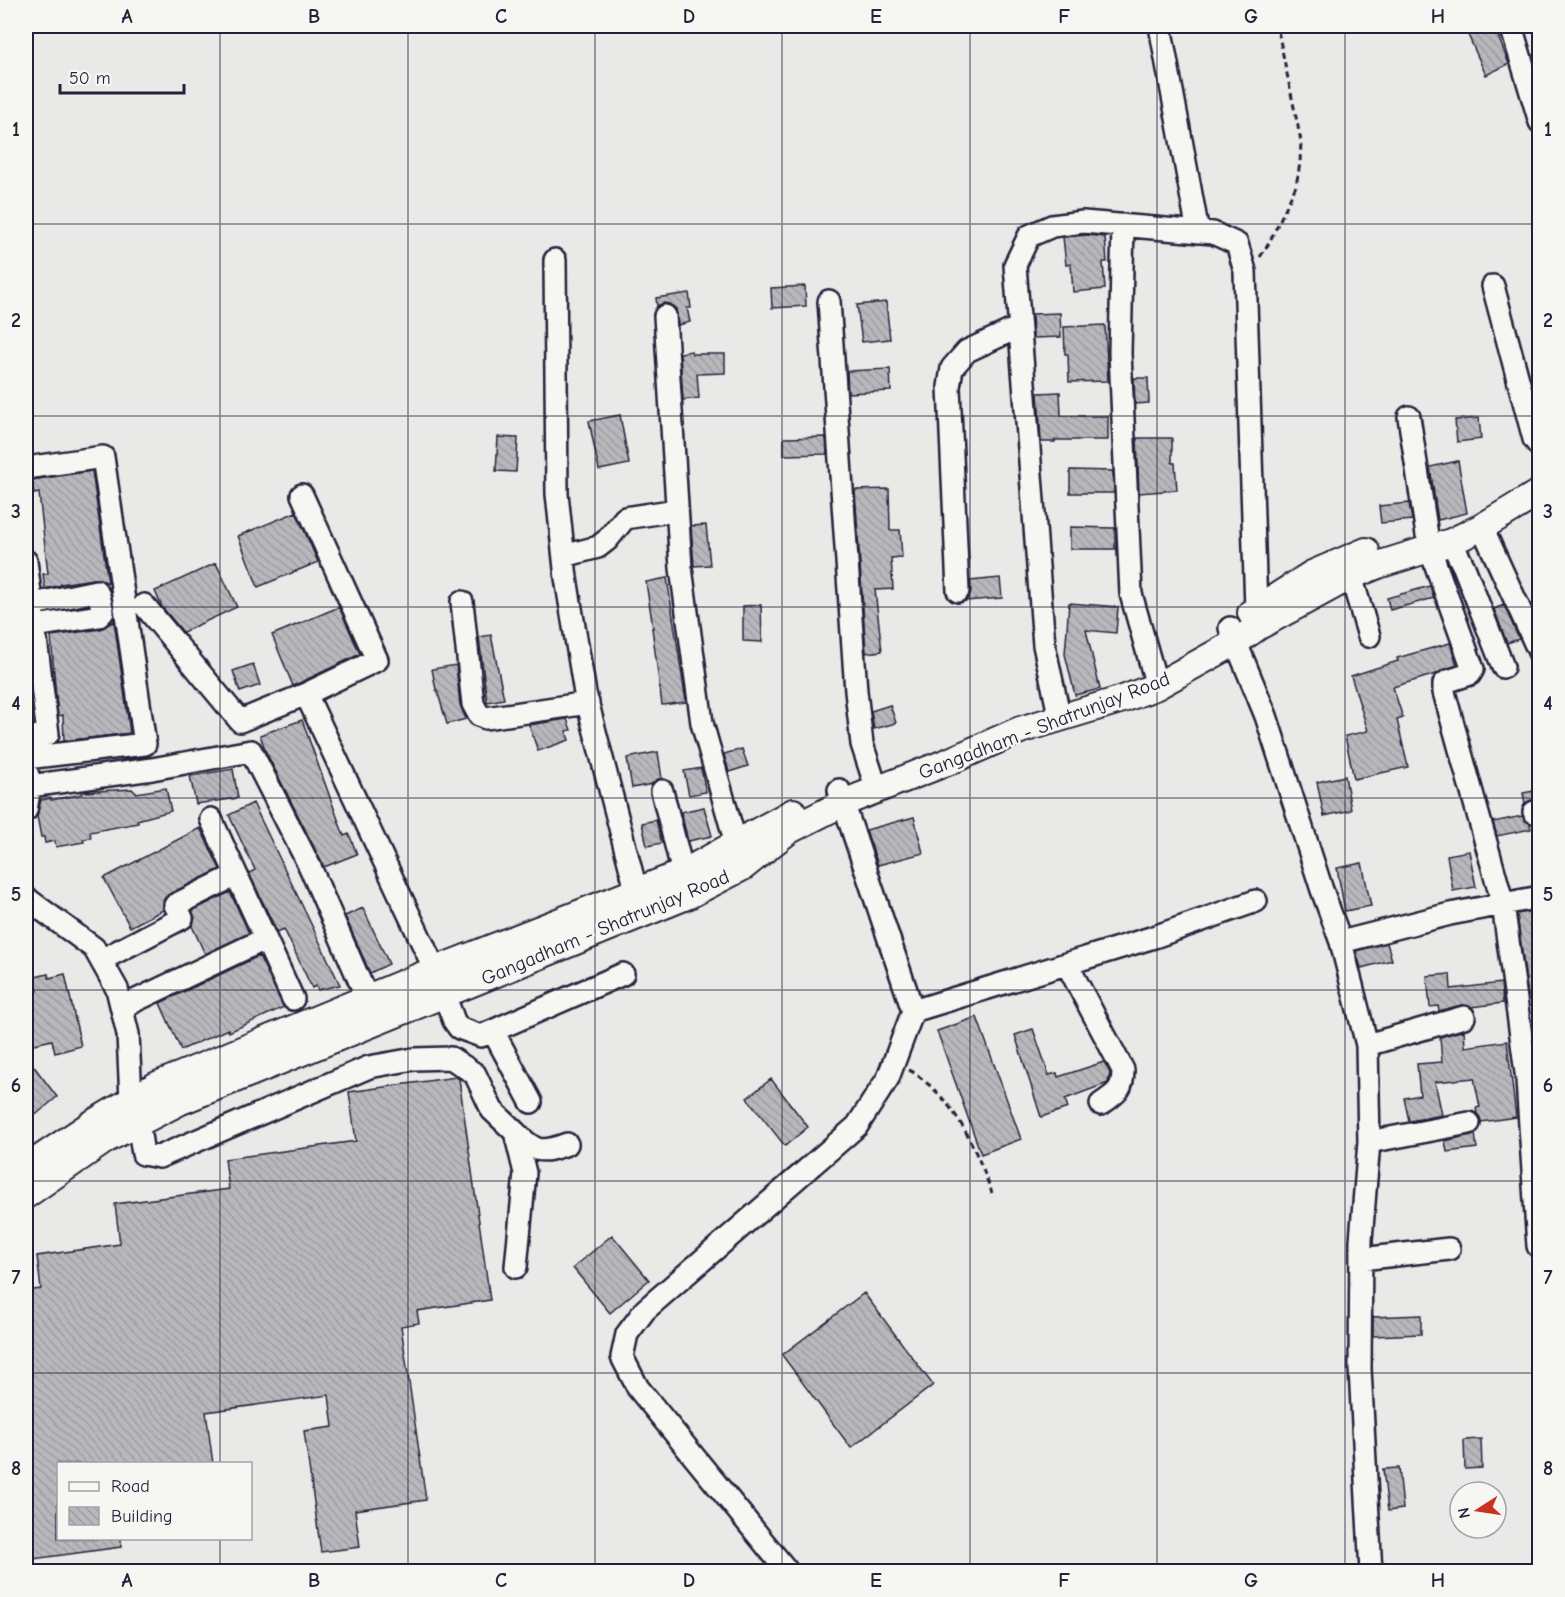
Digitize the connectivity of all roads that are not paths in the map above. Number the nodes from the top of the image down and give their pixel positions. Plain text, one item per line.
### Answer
1 (1160, 26) edge
2 (1511, 26) edge
3 (1539, 122) edge
4 (1123, 225) junction
5 (1198, 232) junction
6 (555, 260) dead end
7 (1494, 286) dead end
8 (829, 301) dead end
9 (665, 316) dead end
10 (1019, 327) junction
11 (1409, 417) dead end
12 (1539, 447) edge
13 (26, 468) edge
14 (1539, 492) edge
15 (302, 495) dead end
16 (677, 510) junction
17 (1487, 517) junction
18 (1436, 542) junction
19 (564, 556) junction
20 (26, 561) edge
21 (1351, 576) junction
22 (958, 591) dead end
23 (462, 602) dead end
24 (33, 604) junction
25 (144, 605) dead end
26 (1256, 609) junction
27 (35, 626) junction
28 (1233, 635) junction
29 (1369, 636) dead end
30 (1539, 654) edge
31 (1503, 667) dead end
32 (1156, 681) junction
33 (306, 694) junction
34 (588, 703) junction
35 (1059, 713) junction
36 (26, 738) edge
37 (26, 759) edge
38 (875, 783) junction
39 (30, 786) junction
40 (662, 791) dead end
41 (841, 797) junction
42 (26, 810) edge
43 (211, 819) dead end
44 (740, 856) junction
45 (683, 873) junction
46 (236, 875) junction
47 (1539, 897) edge
48 (26, 898) edge
49 (1256, 901) dead end
50 (639, 903) junction
51 (1503, 904) junction
52 (266, 939) junction
53 (1341, 942) junction
54 (100, 960) junction
55 (1066, 964) junction
56 (435, 970) junction
57 (623, 974) dead end
58 (446, 995) junction
59 (367, 998) junction
60 (293, 999) dead end
61 (122, 1007) junction
62 (913, 1011) junction
63 (1464, 1017) dead end
64 (493, 1031) junction
65 (1367, 1045) junction
66 (531, 1102) dead end
67 (1101, 1104) dead end
68 (135, 1111) junction
69 (1469, 1123) dead end
70 (515, 1132) junction
71 (1369, 1142) junction
72 (567, 1144) dead end
73 (26, 1168) edge
74 (26, 1195) edge
75 (1538, 1246) dead end
76 (1449, 1249) dead end
77 (1361, 1259) junction
78 (516, 1267) dead end
79 (788, 1572) edge
80 (1371, 1572) edge

1 - 5 street
2 - 3 street
4 - 5 street
4 - 10 street
4 - 32 street
5 - 26 street
6 - 19 street
7 - 12 street
8 - 38 street
9 - 16 street
10 - 22 street
10 - 35 street
11 - 18 street
13 - 37 street
14 - 17 main road, Gangadham - Shatrunjay Road
15 - 33 street
16 - 19 street
16 - 44 street
17 - 18 main road, Gangadham - Shatrunjay Road
17 - 30 street
18 - 21 main road, Gangadham - Shatrunjay Road
18 - 26 main road, Gangadham - Shatrunjay Road
18 - 31 street
18 - 51 street
19 - 34 street
20 - 24 street
21 - 28 main road, Gangadham - Shatrunjay Road
21 - 29 street
23 - 34 street
24 - 27 street
24 - 27 street
25 - 33 street
26 - 28 main road, Gangadham - Shatrunjay Road
27 - 36 street
28 - 32 main road, Gangadham - Shatrunjay Road
28 - 53 street
32 - 35 main road, Gangadham - Shatrunjay Road
33 - 56 street
34 - 50 street
35 - 38 main road, Gangadham - Shatrunjay Road
37 - 39 street
38 - 41 main road, Gangadham - Shatrunjay Road
39 - 42 street
39 - 59 street
40 - 45 street
41 - 44 main road, Gangadham - Shatrunjay Road
41 - 62 street
43 - 46 street
44 - 45 main road, Gangadham - Shatrunjay Road
44 - 50 main road, Gangadham - Shatrunjay Road
45 - 50 main road, Gangadham - Shatrunjay Road
46 - 52 street
46 - 54 street
47 - 51 street
48 - 54 street
49 - 55 street
50 - 56 main road, Gangadham - Shatrunjay Road
50 - 58 main road, Gangadham - Shatrunjay Road
51 - 53 street
51 - 75 street
52 - 60 street
52 - 61 street
53 - 65 street
54 - 61 street
55 - 62 street
55 - 67 street
56 - 58 street
56 - 59 main road, Gangadham - Shatrunjay Road
57 - 64 street
58 - 64 street
58 - 68 main road, Gangadham - Shatrunjay Road
59 - 68 main road, Gangadham - Shatrunjay Road
61 - 68 street
62 - 79 street
63 - 65 street
64 - 66 street
65 - 71 street
68 - 70 street
68 - 73 main road, Gangadham - Shatrunjay Road
68 - 74 main road, Gangadham - Shatrunjay Road
69 - 71 street
70 - 72 street
70 - 78 street
71 - 77 street
76 - 77 street
77 - 80 street

